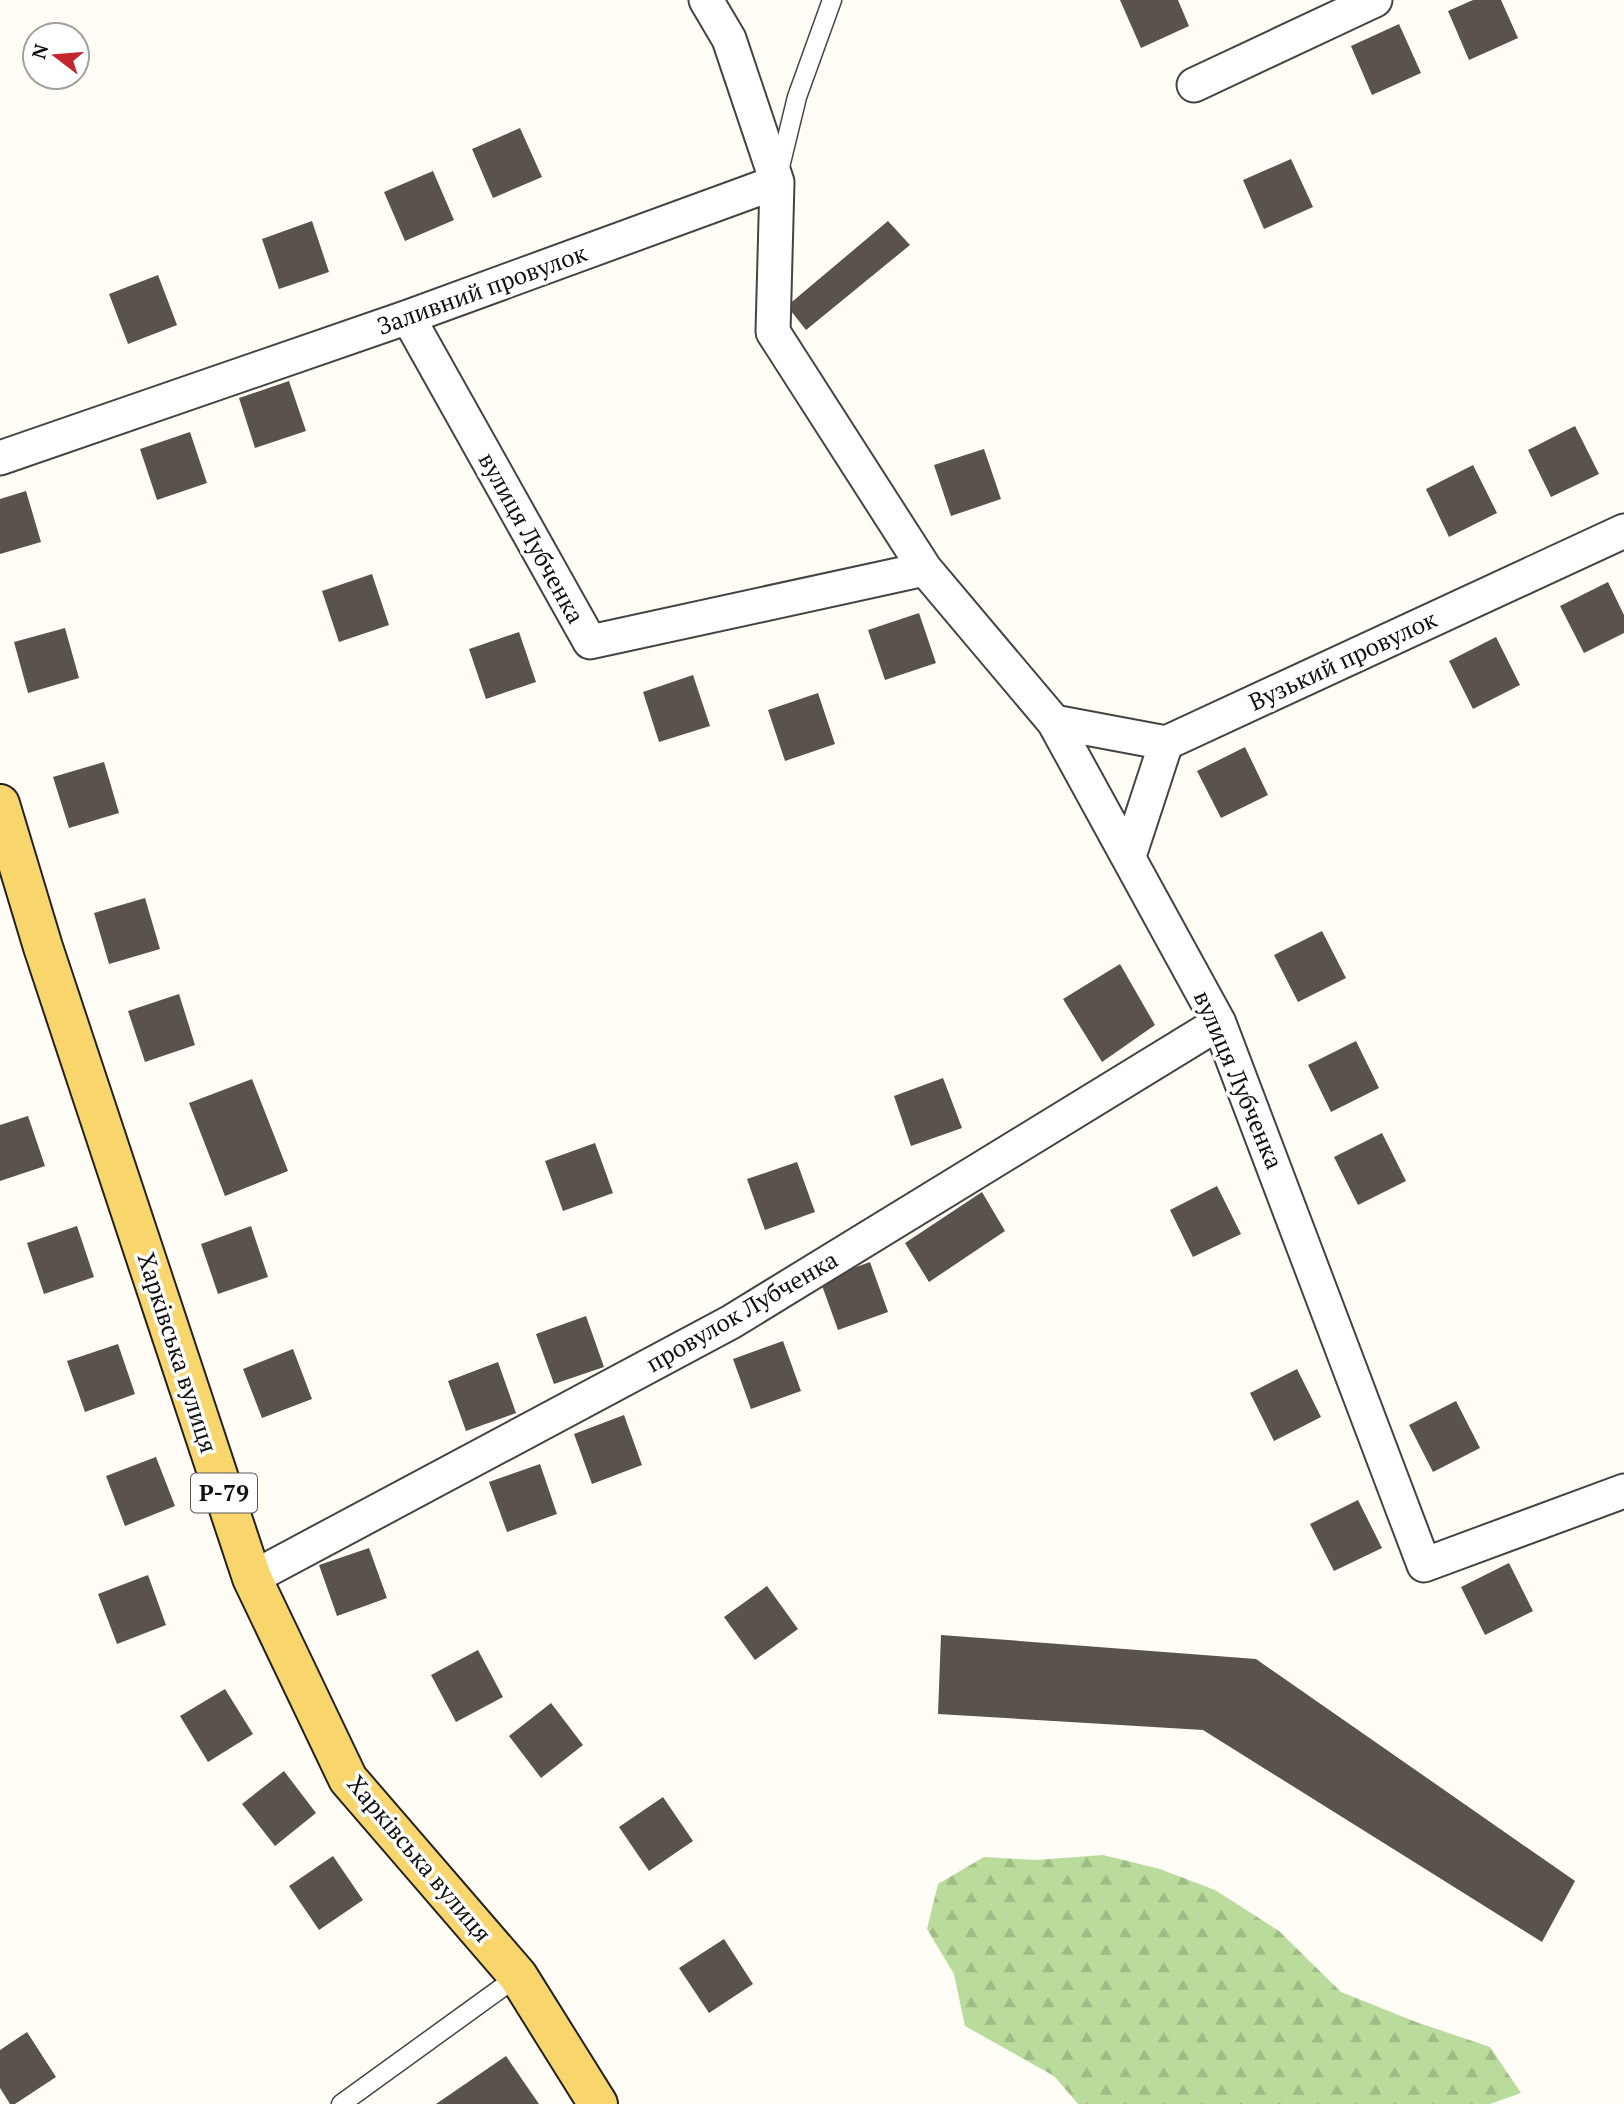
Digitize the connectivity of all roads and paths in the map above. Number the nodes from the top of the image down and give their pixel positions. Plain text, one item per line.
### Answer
1 (706, 0) edge
2 (832, 0) edge
3 (1375, 0) edge
4 (1194, 85) dead end
5 (777, 181) junction
6 (408, 317) junction
7 (0, 458) edge
8 (1624, 531) edge
9 (925, 569) junction
10 (1054, 722) junction
11 (1166, 743) junction
12 (0, 804) edge
13 (1129, 856) junction
14 (1219, 1023) junction
15 (1624, 1491) edge
16 (252, 1578) junction
17 (518, 1976) junction
18 (341, 2104) edge
19 (598, 2104) edge

1 - 5 street
2 - 5 lane
3 - 4 street
5 - 6 street, Заливний провулок
5 - 9 street, вулиця Лубченка
6 - 7 street, Заливний провулок
6 - 9 street, вулиця Лубченка
8 - 11 street, Вузький провулок
9 - 10 street, вулиця Лубченка
10 - 11 street
10 - 13 street, вулиця Лубченка
11 - 13 street
12 - 16 main road, Харківська вулиця / Р-79
13 - 14 street, вулиця Лубченка
14 - 15 street, вулиця Лубченка
14 - 16 street, провулок Лубченка
16 - 17 main road, Харківська вулиця / Р-79
17 - 18 lane
17 - 19 main road, Харківська вулиця / Р-79

